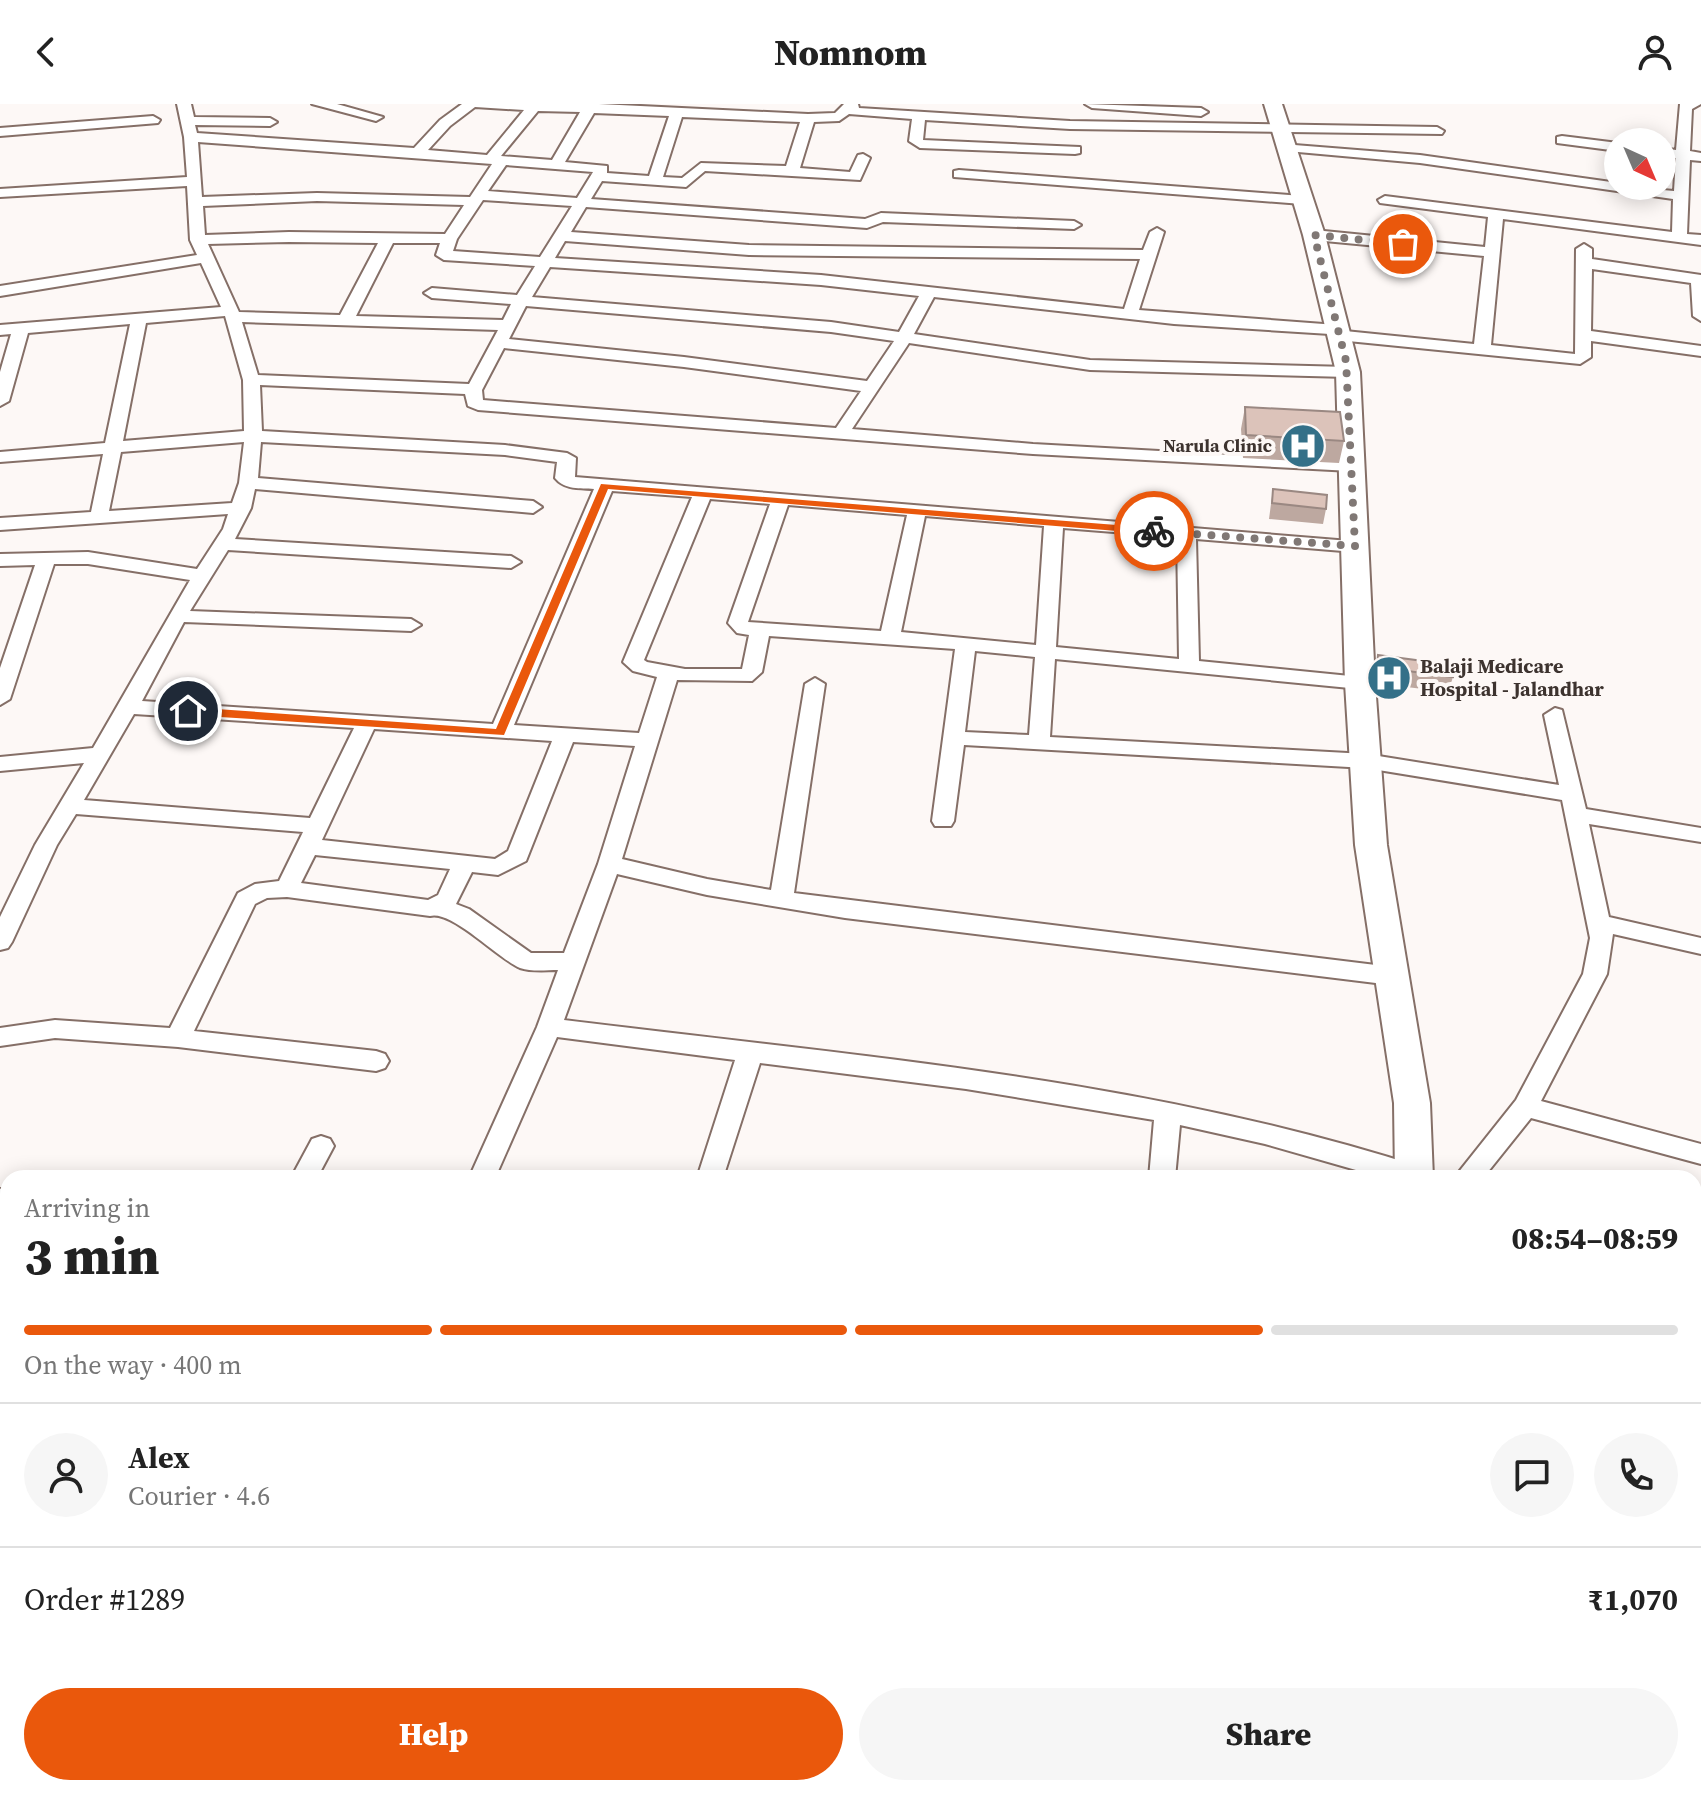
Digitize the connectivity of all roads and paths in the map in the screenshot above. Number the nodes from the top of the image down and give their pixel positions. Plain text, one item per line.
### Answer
1 (200, 104) edge
2 (319, 104) edge
3 (390, 104) edge
4 (471, 104) edge
5 (478, 104) edge
6 (1092, 104) edge
7 (1694, 104) edge
8 (850, 106) edge
9 (590, 107) edge
10 (533, 108) junction
11 (704, 109) edge
12 (761, 110) edge
13 (676, 114) junction
14 (919, 115) junction
15 (187, 117) edge
16 (808, 118) junction
17 (153, 120) dead end
18 (270, 122) dead end
19 (1279, 123) edge
20 (1070, 125) junction
21 (1437, 131) dead end
22 (0, 132) edge
23 (363, 132) junction
24 (1562, 140) dead end
25 (1604, 145) edge
26 (1075, 150) junction
27 (417, 153) junction
28 (1676, 154) edge
29 (1683, 155) junction
30 (1701, 157) edge
31 (863, 158) dead end
32 (497, 160) junction
33 (557, 164) junction
34 (792, 171) junction
35 (959, 174) dead end
36 (599, 177) junction
37 (193, 181) junction
38 (655, 181) junction
39 (0, 193) edge
40 (1682, 196) junction
41 (357, 197) junction
42 (475, 198) junction
43 (1302, 200) junction
44 (1385, 200) dead end
45 (194, 202) junction
46 (1076, 203) junction
47 (580, 204) junction
48 (1496, 214) junction
49 (343, 226) junction
50 (1157, 232) dead end
51 (1314, 235) junction
52 (561, 236) junction
53 (1679, 237) junction
54 (388, 238) junction
55 (449, 239) junction
56 (198, 240) junction
57 (1701, 240) edge
58 (1493, 252) junction
59 (1074, 254) junction
60 (1147, 255) junction
61 (206, 258) junction
62 (544, 261) junction
63 (1700, 280) edge
64 (0, 291) edge
65 (929, 291) junction
66 (432, 293) dead end
67 (521, 301) junction
68 (232, 314) junction
69 (1130, 314) junction
70 (1701, 316) edge
71 (346, 319) junction
72 (139, 320) junction
73 (507, 325) junction
74 (21, 329) junction
75 (0, 330) edge
76 (1338, 332) junction
77 (1583, 335) junction
78 (904, 338) junction
79 (499, 343) junction
80 (1482, 349) junction
81 (1701, 351) edge
82 (1348, 372) junction
83 (251, 380) junction
84 (871, 387) junction
85 (474, 390) junction
86 (0, 401) edge
87 (840, 435) junction
88 (253, 436) junction
89 (113, 448) junction
90 (0, 457) edge
91 (1351, 466) junction
92 (248, 483) junction
93 (605, 486) junction
94 (703, 493) junction
95 (781, 500) junction
96 (533, 507) dead end
97 (242, 508) junction
98 (917, 511) junction
99 (99, 517) junction
100 (1054, 523) junction
101 (0, 524) edge
102 (1186, 534) junction
103 (224, 544) junction
104 (1355, 546) junction
105 (47, 557) junction
106 (0, 560) edge
107 (511, 562) dead end
108 (202, 576) junction
109 (177, 616) junction
110 (411, 625) dead end
111 (760, 631) junction
112 (890, 637) junction
113 (966, 645) junction
114 (1043, 653) junction
115 (1189, 666) junction
116 (669, 672) junction
117 (1360, 683) junction
118 (815, 684) dead end
119 (0, 699) edge
120 (129, 707) junction
121 (1555, 715) dead end
122 (366, 724) junction
123 (500, 732) junction
124 (564, 737) junction
125 (954, 738) junction
126 (646, 740) junction
127 (1039, 743) junction
128 (101, 754) junction
129 (1366, 761) junction
130 (0, 764) edge
131 (1574, 804) junction
132 (70, 806) junction
133 (943, 821) dead end
134 (1701, 835) edge
135 (311, 836) junction
136 (609, 864) junction
137 (463, 866) junction
138 (287, 889) junction
139 (781, 900) junction
140 (438, 906) junction
141 (1599, 923) junction
142 (0, 942) edge
143 (1701, 946) edge
144 (573, 962) junction
145 (1392, 976) junction
146 (549, 1027) junction
147 (0, 1037) edge
148 (178, 1038) junction
149 (750, 1053) junction
150 (376, 1061) dead end
151 (1525, 1107) junction
152 (1168, 1114) junction
153 (321, 1146) dead end
154 (1701, 1154) edge
155 (308, 1170) edge
156 (486, 1170) edge
157 (713, 1170) edge
158 (1163, 1170) edge
159 (1389, 1170) edge
160 (1414, 1170) edge
161 (1474, 1170) edge

1 - 15 street
2 - 23 street
3 - 23 street
4 - 27 street
5 - 10 street
6 - 19 street
7 - 29 street
8 - 14 street
8 - 16 street
9 - 10 street
9 - 13 street
9 - 33 street
10 - 32 street
11 - 12 street
11 - 13 street
12 - 16 street
13 - 38 street
14 - 20 street
14 - 26 street
15 - 18 street
15 - 23 street
15 - 37 street
16 - 34 street
17 - 22 street
19 - 20 street
19 - 21 street
19 - 40 street
19 - 43 street
20 - 26 street
23 - 27 street
24 - 25 street
26 - 46 street
27 - 32 street
28 - 29 street
29 - 30 street
29 - 40 street
31 - 34 street
32 - 33 street
32 - 42 street
33 - 36 street
34 - 38 street
35 - 46 street
36 - 38 street
36 - 47 street
37 - 39 street
37 - 45 street
40 - 53 street
41 - 42 street
41 - 45 street
41 - 49 street
42 - 47 street
42 - 55 street
43 - 46 street
43 - 51 street
44 - 48 street
45 - 56 street
46 - 47 street
46 - 59 street
47 - 52 street
48 - 53 street
48 - 58 street
49 - 54 street
49 - 56 street
50 - 60 street
51 - 58 street
51 - 76 street
52 - 59 street
52 - 62 street
53 - 57 street
54 - 55 street
54 - 71 street
55 - 62 street
56 - 61 street
58 - 80 street
59 - 60 street
60 - 69 street
61 - 64 street
61 - 68 street
62 - 65 street
62 - 67 street
63 - 70 street
63 - 77 street
65 - 69 street
65 - 78 street
66 - 67 street
67 - 73 street
67 - 78 street
68 - 71 street
68 - 72 street
68 - 83 street
69 - 76 street
71 - 73 street
72 - 74 street
72 - 89 street
73 - 79 street
74 - 75 street
74 - 86 street
76 - 80 street
76 - 82 street
77 - 80 street
77 - 81 street
78 - 82 street
78 - 84 street
79 - 84 street
79 - 85 street
82 - 91 street
83 - 85 street
83 - 88 street
84 - 87 street
85 - 87 street
87 - 91 street
88 - 89 street
88 - 92 street
88 - 93 street
89 - 90 street
89 - 99 street
91 - 104 street
92 - 96 street
92 - 97 street
93 - 94 street
93 - 123 street
94 - 95 street
94 - 116 street
95 - 98 street
95 - 111 street
97 - 99 street
97 - 103 street
98 - 100 street
98 - 112 street
99 - 101 street
100 - 102 street
100 - 114 street
102 - 104 street
102 - 115 street
103 - 107 street
103 - 108 street
104 - 117 street
105 - 106 street
105 - 108 street
105 - 119 street
108 - 109 street
109 - 110 street
109 - 120 street
111 - 112 street
111 - 116 street
112 - 113 street
113 - 114 street
113 - 125 street
114 - 115 street
114 - 127 street
115 - 117 street
116 - 126 street
117 - 129 street
118 - 139 street
120 - 122 street
120 - 128 street
121 - 131 street
122 - 123 street
122 - 135 street
123 - 124 street
124 - 126 street
124 - 137 street
125 - 127 street
125 - 133 street
126 - 136 street
127 - 129 street
128 - 130 street
128 - 132 street
129 - 131 street
129 - 145 street
131 - 134 street
131 - 141 street
132 - 135 street
132 - 142 street
135 - 137 street
135 - 138 street
136 - 139 street
136 - 144 street
137 - 140 street
138 - 140 street
138 - 148 street
139 - 145 street
140 - 144 street
141 - 143 street
141 - 151 street
144 - 146 street
145 - 160 street
146 - 149 street
146 - 156 street
147 - 148 street
148 - 150 street
149 - 152 street
149 - 157 street
151 - 154 street
151 - 161 street
152 - 158 street
152 - 159 street
153 - 155 street

